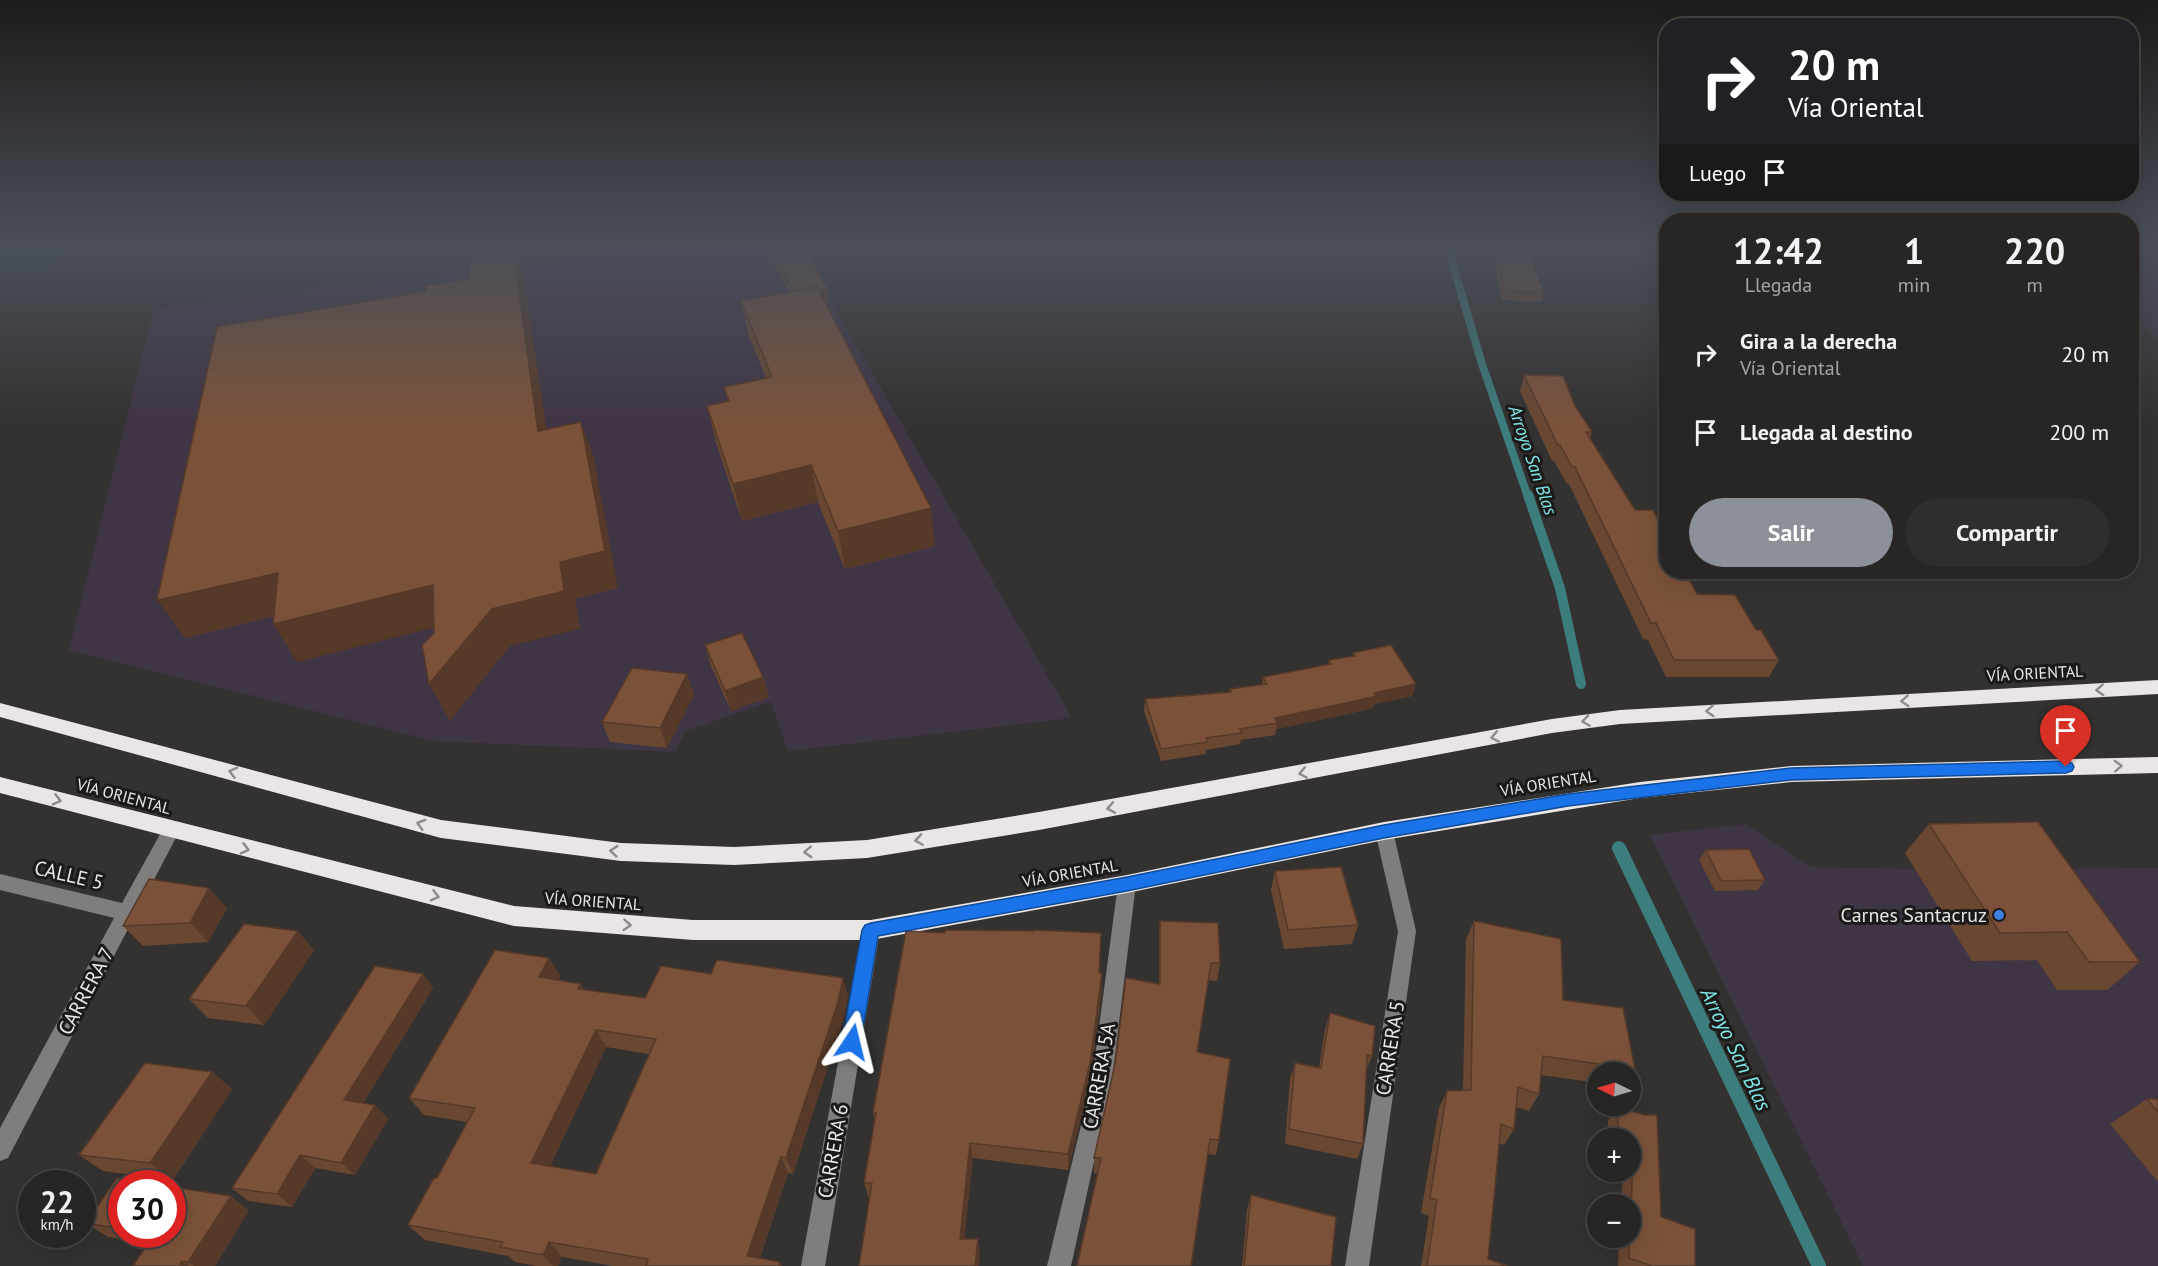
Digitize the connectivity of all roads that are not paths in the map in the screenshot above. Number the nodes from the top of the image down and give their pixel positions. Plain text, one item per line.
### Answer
1 (2158, 687) edge
2 (0, 710) edge
3 (2158, 765) edge
4 (0, 785) edge
5 (171, 830) junction
6 (1384, 831) junction
7 (0, 882) edge
8 (1127, 884) junction
9 (128, 913) junction
10 (871, 930) junction
11 (0, 1150) edge
12 (813, 1266) edge
13 (1059, 1266) edge
14 (1357, 1266) edge

1 -> 2 highway, VÍA ORIENTAL
6 -> 3 highway, VÍA ORIENTAL
4 -> 5 highway, VÍA ORIENTAL
5 - 9 street, CARRERA 7
5 -> 10 highway, VÍA ORIENTAL
6 - 8 highway, VÍA ORIENTAL
6 - 14 street, CARRERA 5
7 - 9 street, CALLE 5
8 - 10 highway, VÍA ORIENTAL
8 - 13 street, CARRERA 5A
9 - 11 street, CARRERA 7
10 - 12 street, CARRERA 6

